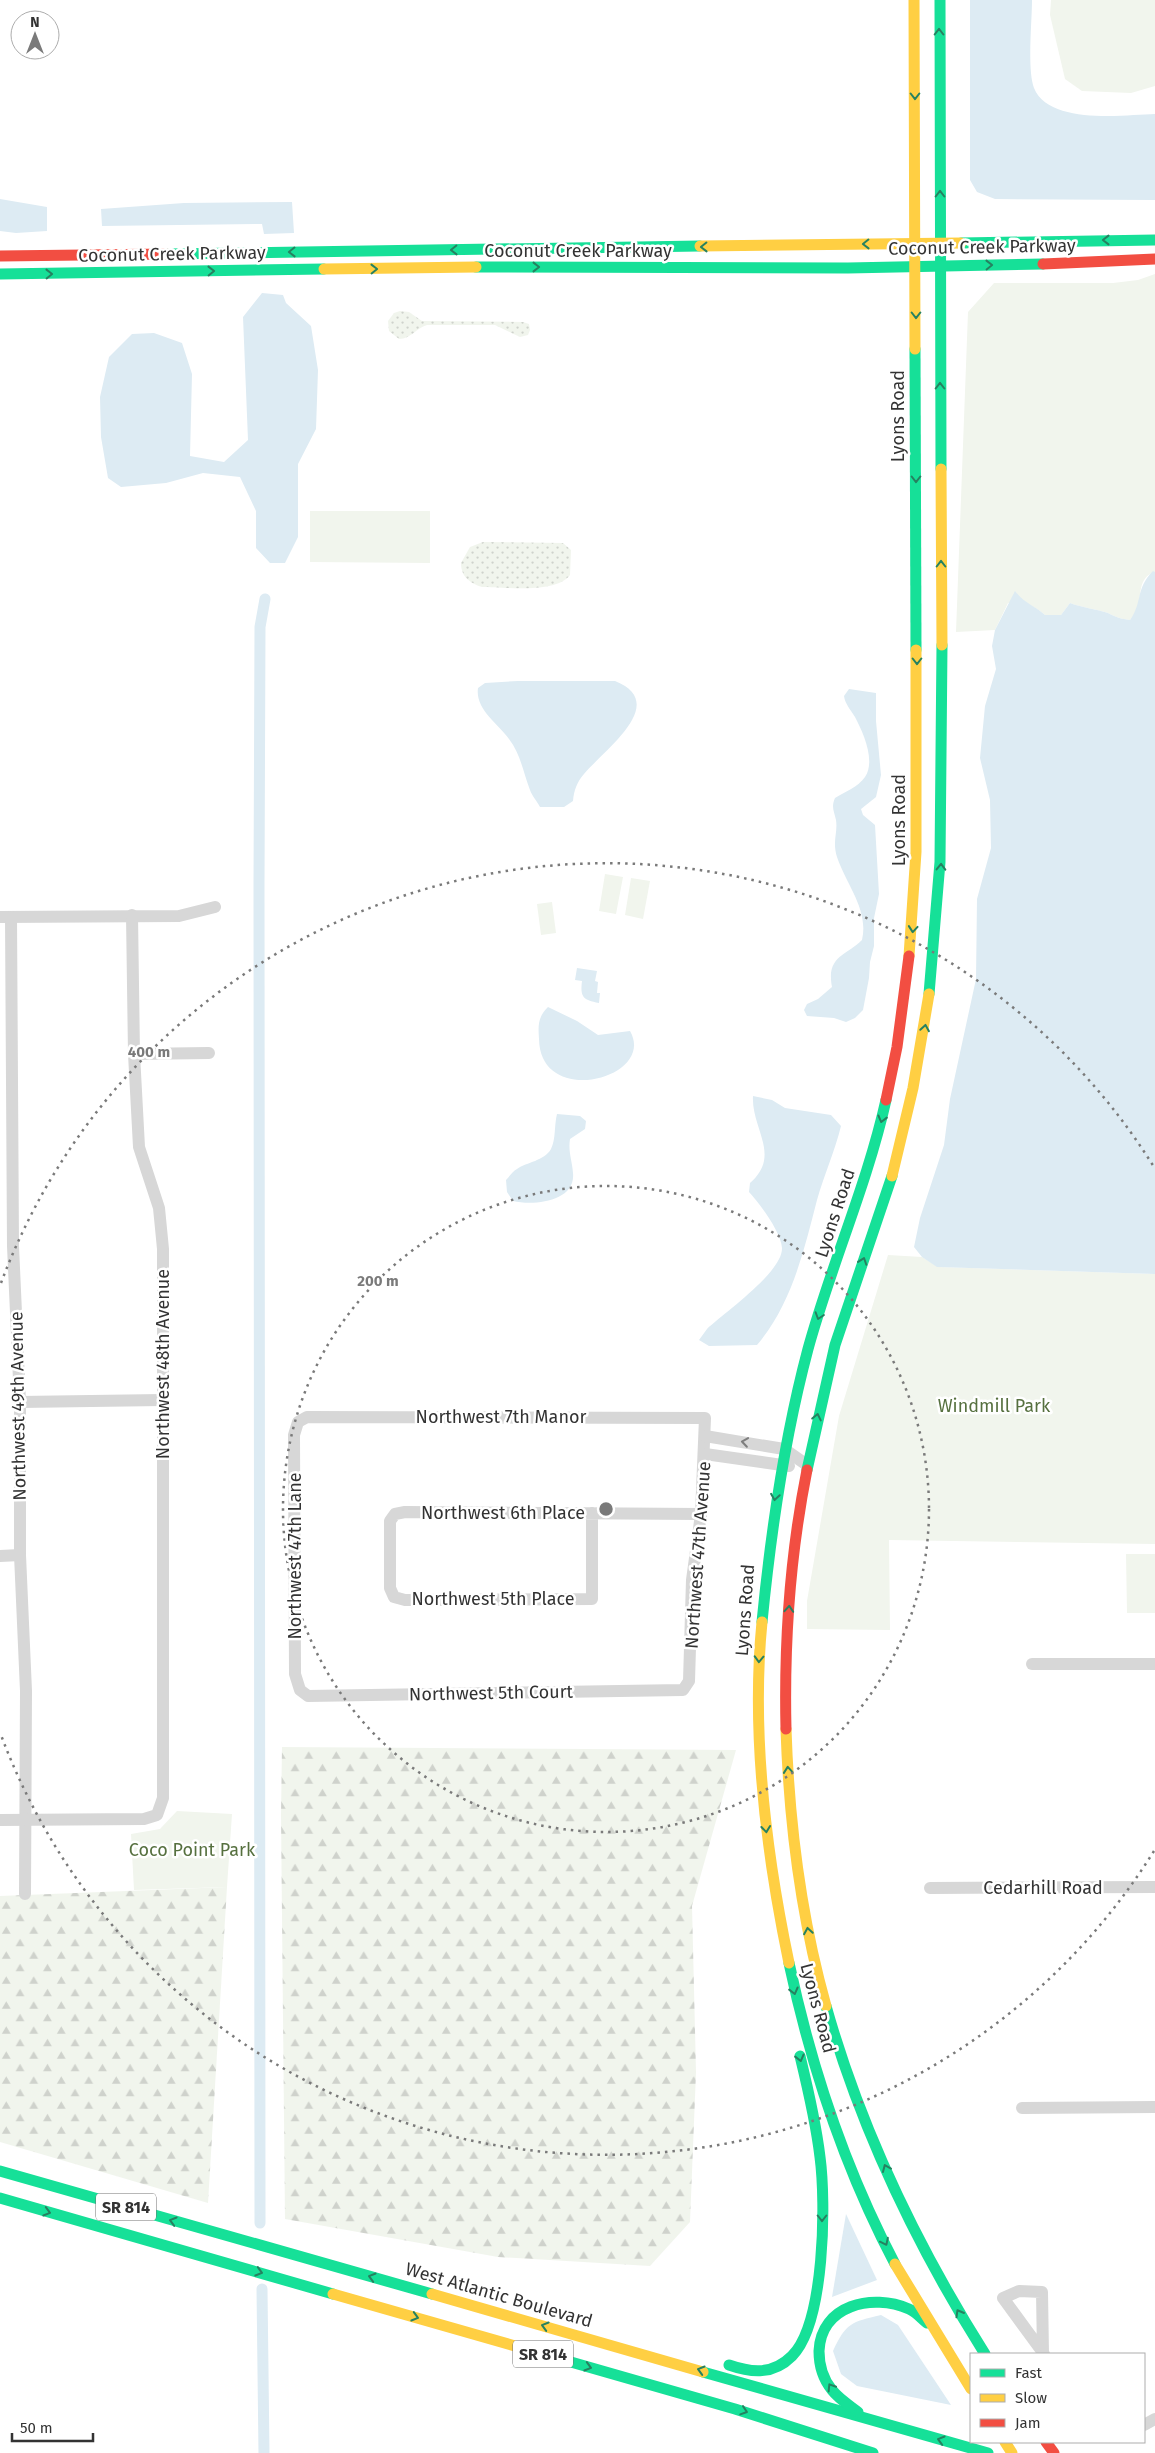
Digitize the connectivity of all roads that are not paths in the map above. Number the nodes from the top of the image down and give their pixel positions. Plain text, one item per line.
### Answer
1 (914, 0) edge
2 (940, 0) edge
3 (1155, 240) edge
4 (915, 243) junction
5 (940, 243) junction
6 (0, 256) edge
7 (1155, 259) edge
8 (916, 266) junction
9 (940, 266) junction
10 (0, 274) edge
11 (214, 907) dead end
12 (132, 915) junction
13 (6, 917) edge
14 (209, 1053) dead end
15 (134, 1054) junction
16 (0, 1246) edge
17 (13, 1246) junction
18 (162, 1400) junction
19 (20, 1402) junction
20 (705, 1418) joint
21 (298, 1422) joint
22 (705, 1436) junction
23 (784, 1450) junction
24 (705, 1454) junction
25 (807, 1465) junction
26 (780, 1466) junction
27 (592, 1513) junction
28 (701, 1514) junction
29 (20, 1555) junction
30 (0, 1556) edge
31 (394, 1597) joint
32 (1032, 1664) dead end
33 (1155, 1664) edge
34 (300, 1690) joint
35 (683, 1690) joint
36 (0, 1820) edge
37 (25, 1820) junction
38 (1155, 1887) edge
39 (930, 1888) dead end
40 (774, 1892) junction
41 (25, 1894) dead end
42 (768, 1917) dead end
43 (785, 2001) dead end
44 (793, 2029) dead end
45 (798, 2048) dead end
46 (1155, 2107) edge
47 (1022, 2108) dead end
48 (0, 2171) edge
49 (0, 2198) edge
50 (216, 2247) junction
51 (930, 2325) junction
52 (984, 2353) edge
53 (1043, 2353) edge
54 (1044, 2353) edge
55 (688, 2354) dead end
56 (656, 2357) junction
57 (714, 2361) dead end
58 (970, 2387) edge
59 (867, 2419) junction
60 (873, 2453) edge
61 (988, 2453) edge

1 -> 4 main road, Lyons Road
5 -> 2 main road, Lyons Road
3 -> 5 main road, Coconut Creek Parkway
4 - 5 main road, Coconut Creek Parkway
4 -> 6 main road, Coconut Creek Parkway
4 - 8 main road, Lyons Road
5 - 9 main road, Lyons Road
9 -> 7 main road, Coconut Creek Parkway
8 - 9 main road, Coconut Creek Parkway
10 -> 8 main road, Coconut Creek Parkway
8 -> 23 main road, Lyons Road
25 -> 9 main road, Lyons Road
11 - 12 street
12 - 13 street
12 - 15 street, Northwest 48th Avenue
13 - 17 street, Northwest 49th Avenue
14 - 15 street
15 - 18 street, Northwest 48th Avenue
16 - 17 street
17 - 19 street, Northwest 49th Avenue
18 - 19 street
18 - 37 street, Northwest 48th Avenue
19 - 29 street, Northwest 49th Avenue
20 - 21 street, Northwest 7th Manor
20 - 22 street, Northwest 47th Avenue
21 - 34 street, Northwest 47th Lane
23 -> 22 street
22 - 24 street, Northwest 47th Avenue
23 - 25 street
23 - 26 main road, Lyons Road
24 - 26 street
24 - 28 street, Northwest 47th Avenue
25 - 26 street
52 -> 25 main road, Lyons Road
26 -> 40 main road, Lyons Road
27 - 28 street, Northwest 6th Place
27 - 31 street, Northwest 6th Place
27 - 31 street, Northwest 5th Place
28 - 35 street, Northwest 47th Avenue
29 - 30 street
29 - 37 street, Northwest 49th Avenue
32 - 33 street
34 - 35 street, Northwest 5th Court
36 - 37 street
37 - 41 street, Northwest 49th Avenue
38 - 39 street, Cedarhill Road
40 - 42 main road
40 -> 51 main road, Lyons Road
43 - 44 main road
45 -> 57 main road
46 - 47 street
50 -> 48 main road, West Atlantic Boulevard / SR 814
49 -> 50 main road, West Atlantic Boulevard / SR 814
56 -> 50 main road, West Atlantic Boulevard / SR 814
50 -> 60 main road, West Atlantic Boulevard / SR 814
51 - 58 main road, Lyons Road
59 -> 51 main road
53 - 54 street
55 - 56 main road
59 -> 56 main road, West Atlantic Boulevard / SR 814
61 -> 59 main road, West Atlantic Boulevard / SR 814

